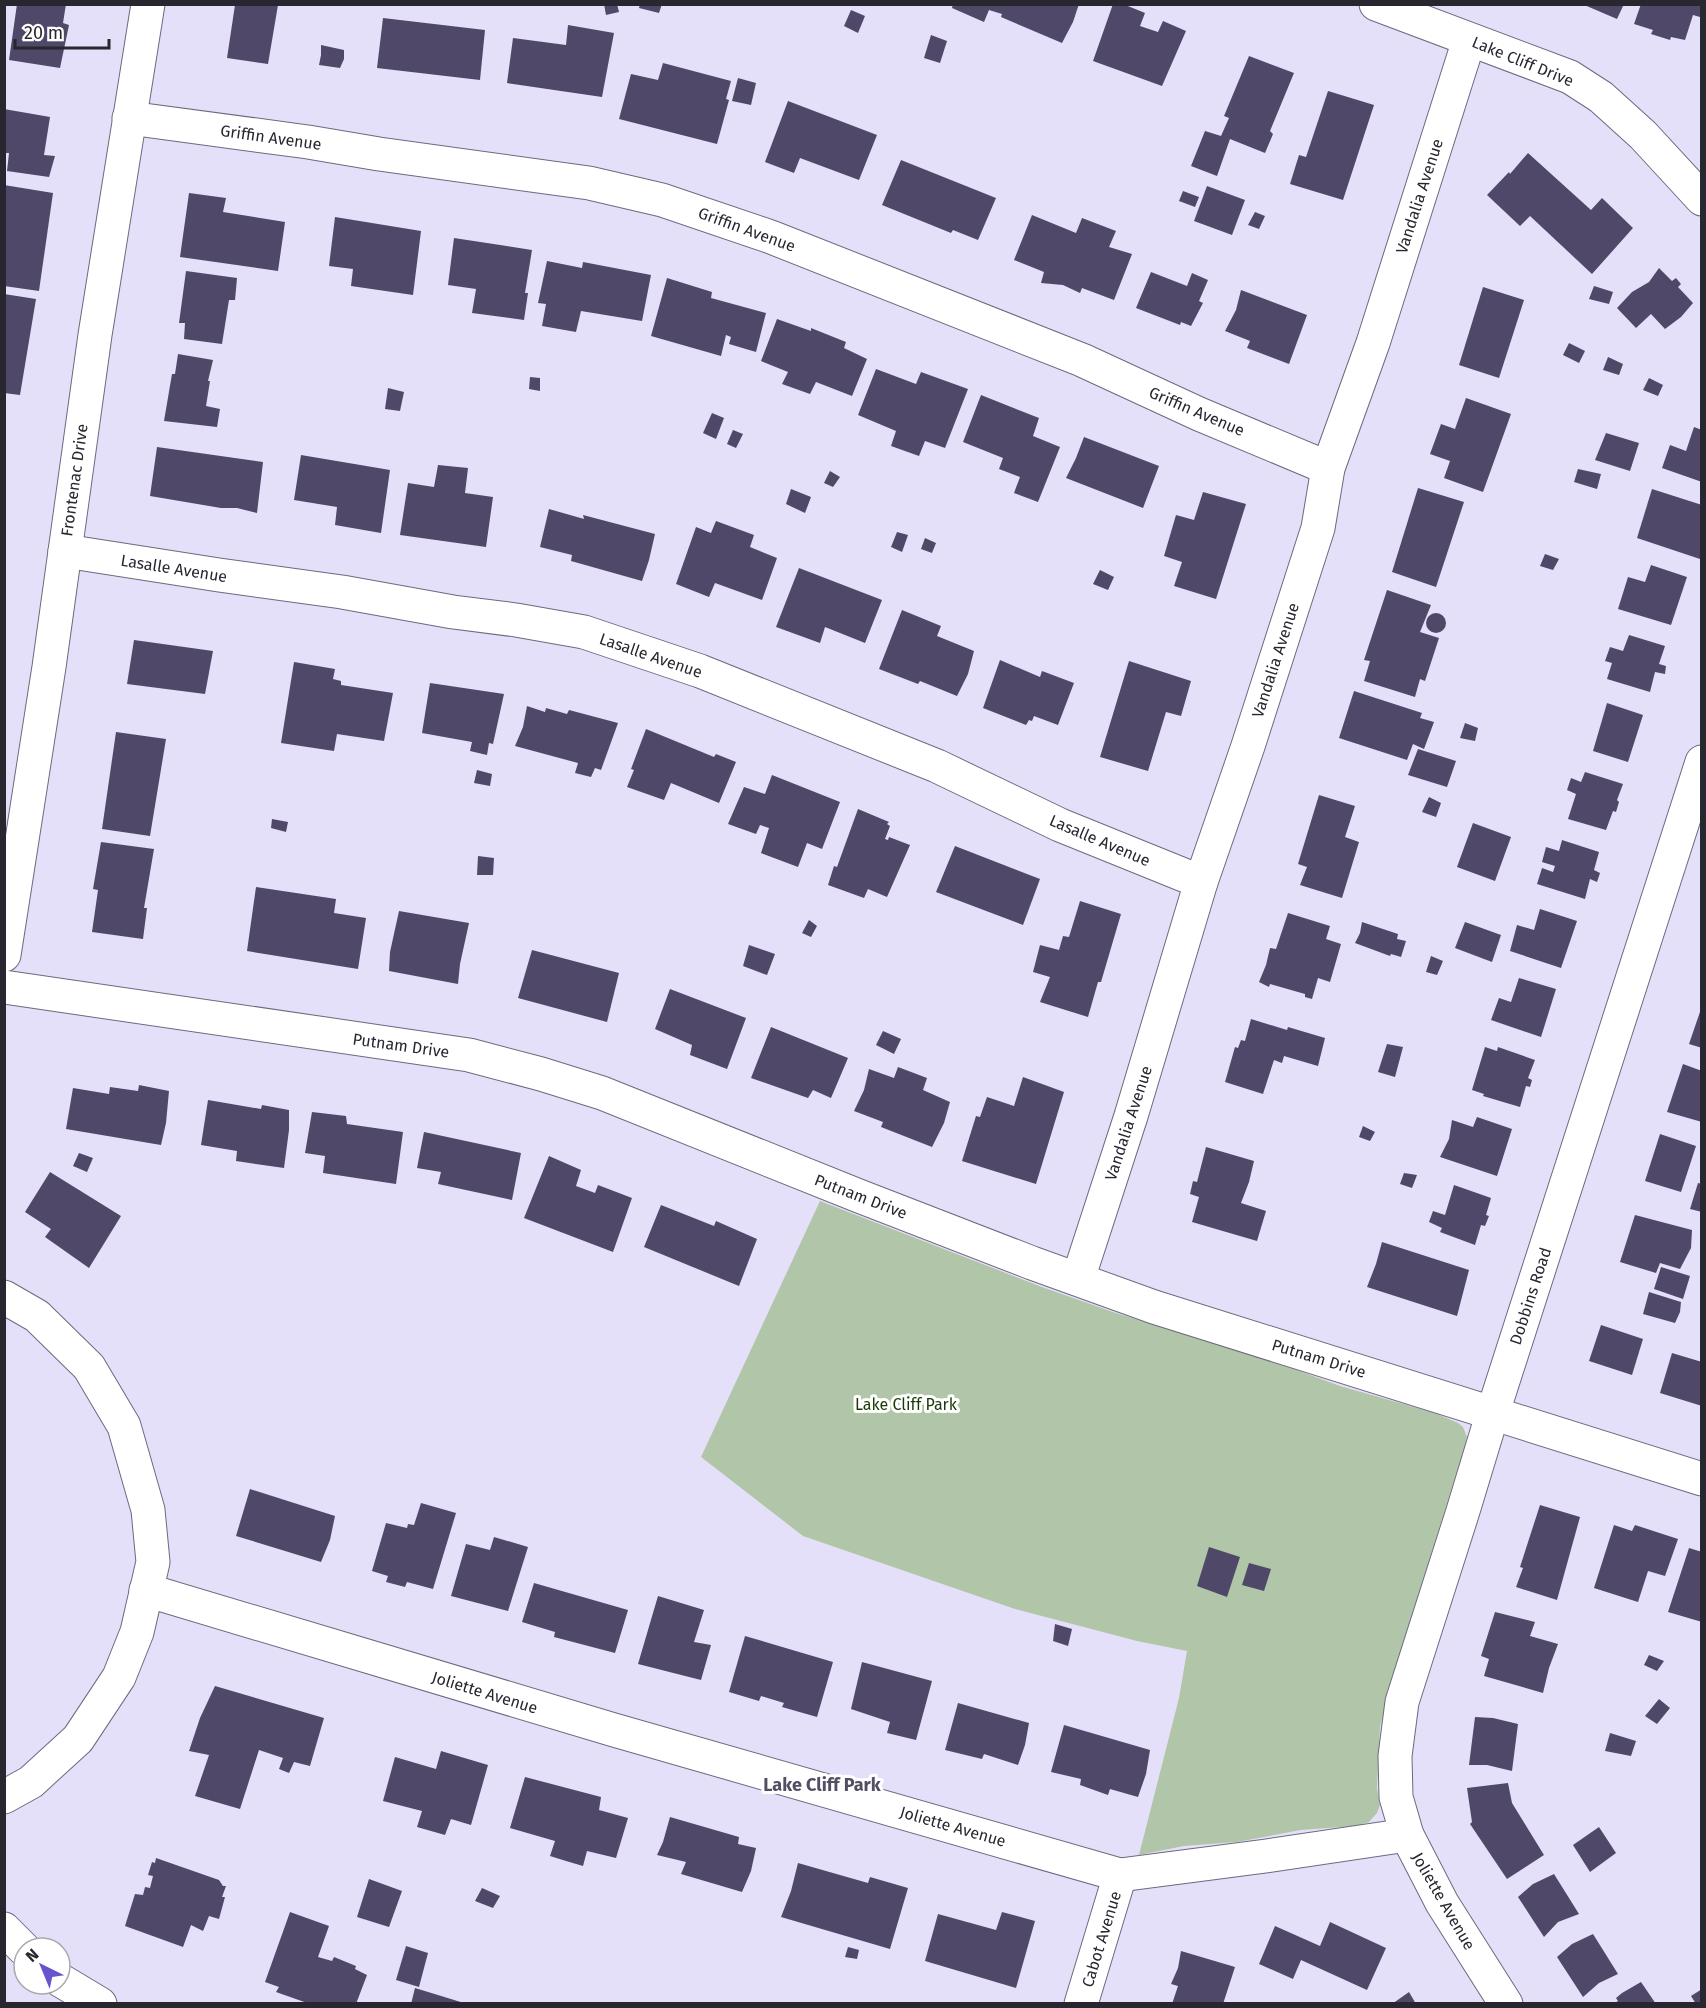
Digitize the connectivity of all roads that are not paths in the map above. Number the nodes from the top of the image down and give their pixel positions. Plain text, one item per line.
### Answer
1 (148, 4) edge
2 (1376, 4) edge
3 (1469, 40) junction
4 (129, 118) junction
5 (1701, 199) edge
6 (1328, 468) junction
7 (65, 551) junction
8 (1701, 762) edge
9 (1201, 882) junction
10 (4, 956) edge
11 (4, 987) edge
12 (1078, 1279) junction
13 (4, 1297) edge
14 (1492, 1412) junction
15 (1701, 1479) edge
16 (146, 1590) junction
17 (4, 1797) edge
18 (1407, 1835) junction
19 (1120, 1875) junction
20 (72, 1987) edge
21 (100, 2004) edge
22 (1081, 2004) edge
23 (1506, 2004) edge

1 - 4 street, Frontenac Drive
2 - 3 street, Lake Cliff Drive
3 - 5 street, Lake Cliff Drive
3 - 6 street, Vandalia Avenue
4 - 6 street, Griffin Avenue
4 - 7 street, Frontenac Drive
6 - 9 street, Vandalia Avenue
7 - 9 street, Lasalle Avenue
7 - 10 street, Frontenac Drive
8 - 14 street, Dobbins Road
9 - 12 street, Vandalia Avenue
11 - 12 street, Putnam Drive
12 - 14 street, Putnam Drive
13 - 16 street
14 - 15 street, Putnam Drive
14 - 18 street, Dobbins Road
16 - 17 street
16 - 19 street, Joliette Avenue
18 - 19 street, Joliette Avenue
18 - 23 street, Joliette Avenue
19 - 22 street, Cabot Avenue
20 - 21 street

